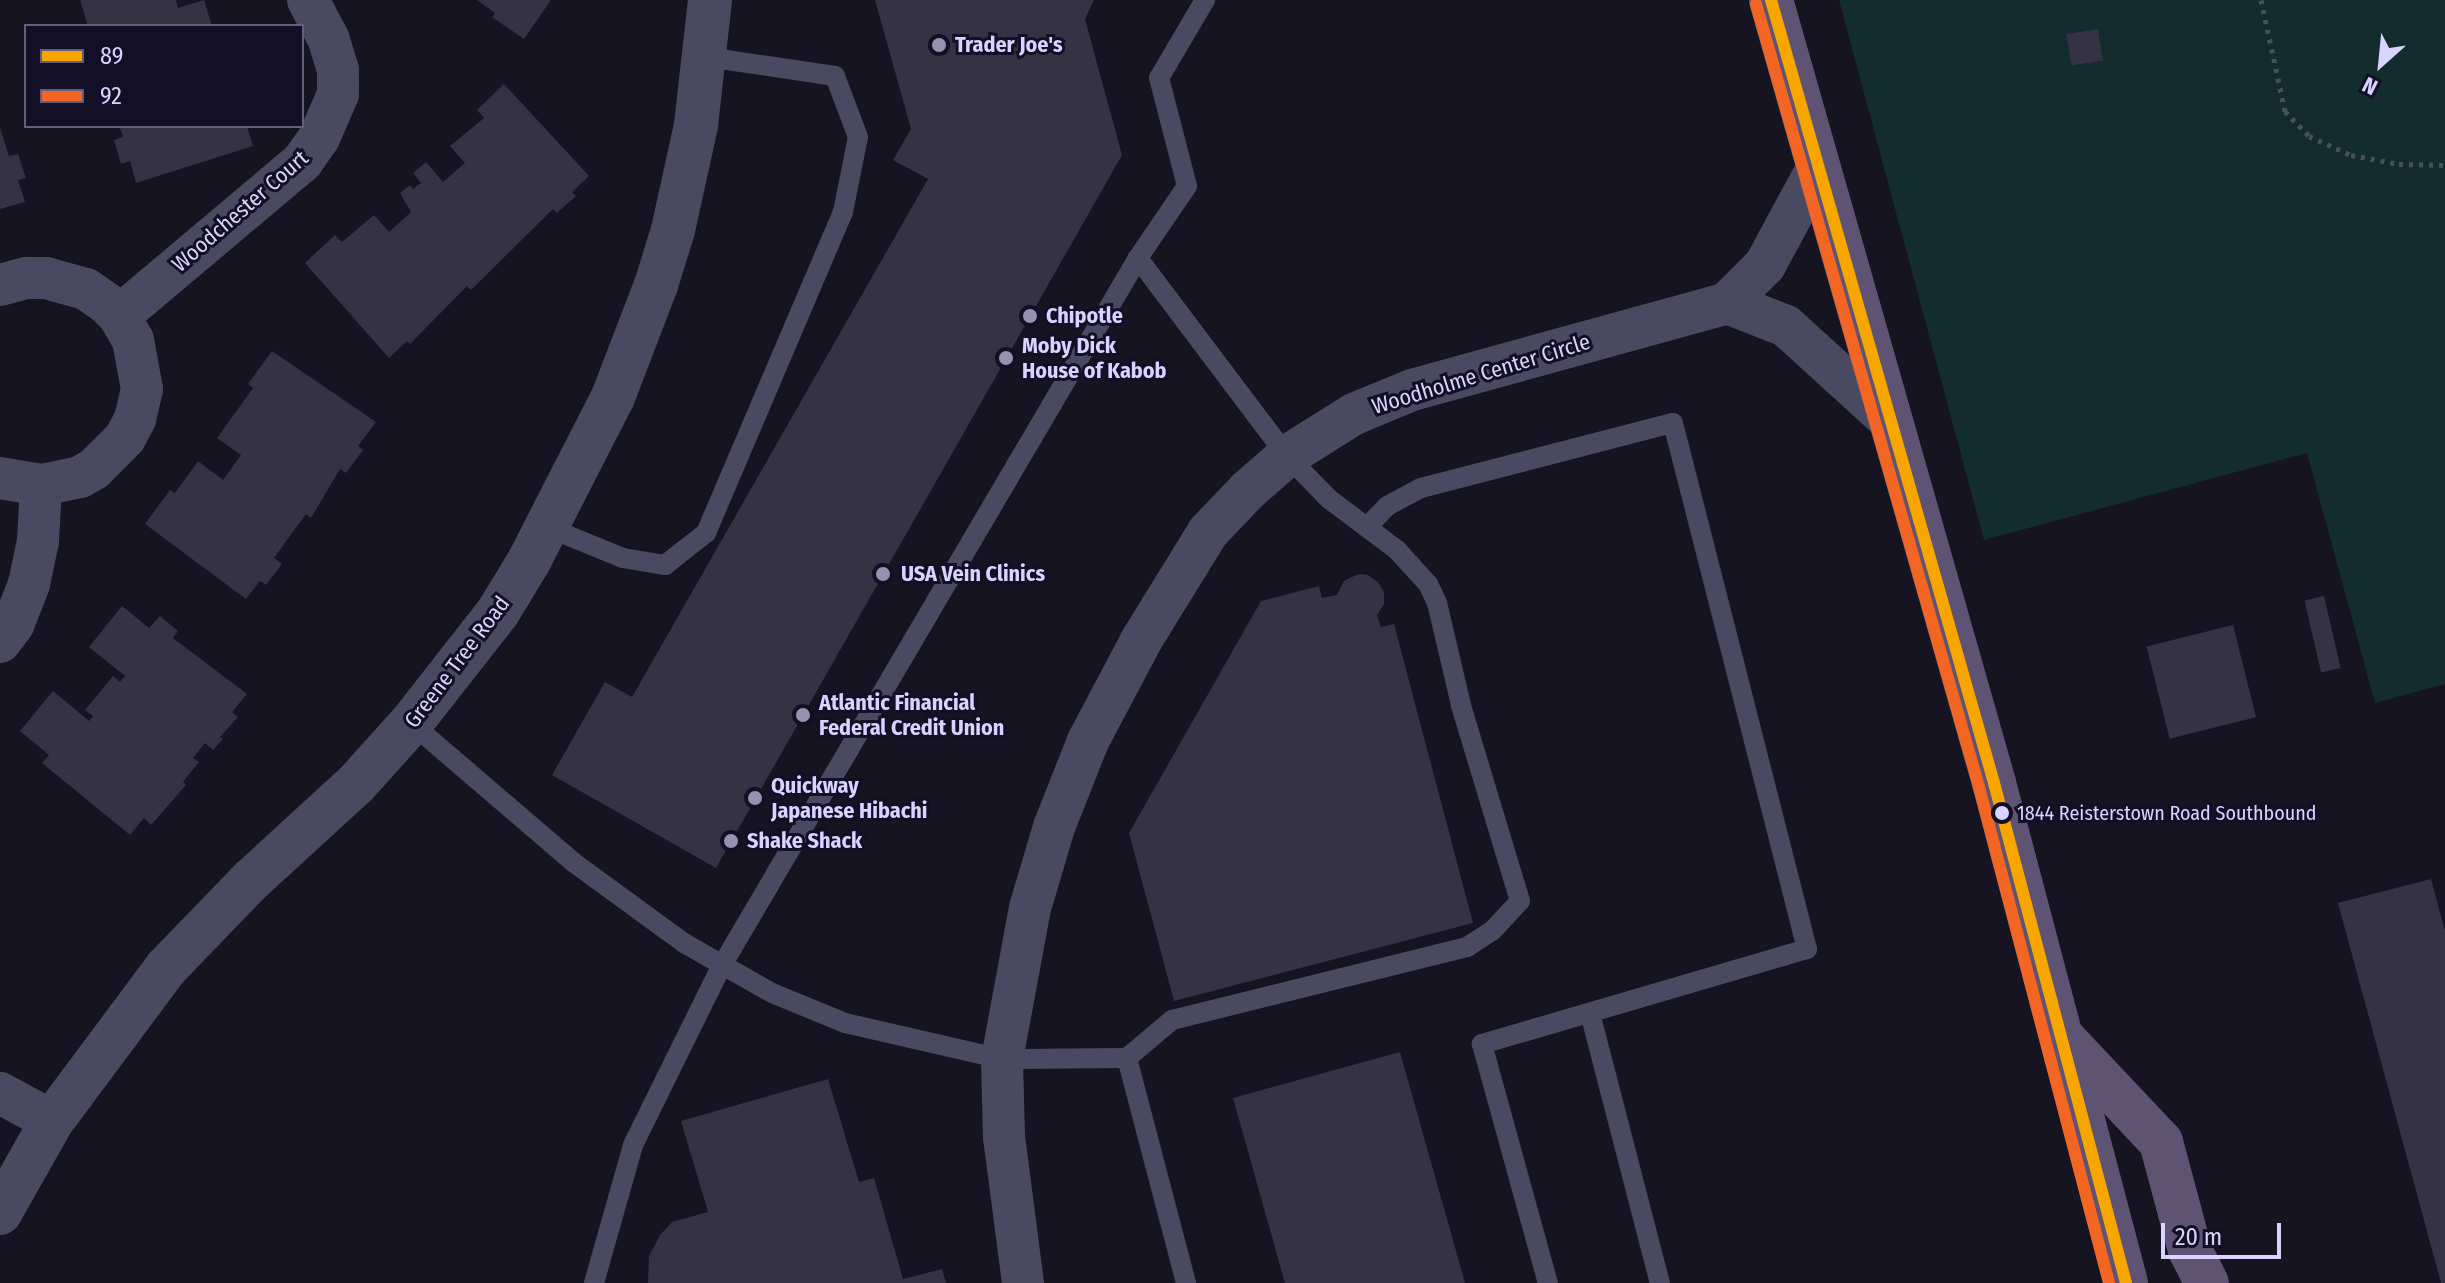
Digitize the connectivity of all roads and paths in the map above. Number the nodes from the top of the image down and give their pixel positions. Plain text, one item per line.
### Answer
1 (308, 0) edge
2 (710, 0) edge
3 (1205, 0) edge
4 (1771, 0) edge
5 (2261, 0) edge
6 (706, 57) junction
7 (2445, 165) edge
8 (1817, 169) junction
9 (1138, 258) junction
10 (0, 285) edge
11 (1727, 303) junction
12 (119, 316) junction
13 (1887, 418) junction
14 (1287, 456) junction
15 (0, 478) edge
16 (41, 485) junction
17 (547, 527) junction
18 (1367, 527) junction
19 (0, 642) edge
20 (411, 723) junction
21 (721, 967) junction
22 (1590, 1013) junction
23 (2058, 1033) junction
24 (1127, 1058) junction
25 (1002, 1059) junction
26 (0, 1093) edge
27 (52, 1121) junction
28 (0, 1213) edge
29 (594, 1283) edge
30 (1023, 1283) edge
31 (1186, 1283) edge
32 (1548, 1283) edge
33 (1660, 1283) edge
34 (2126, 1283) edge
35 (2207, 1283) edge

1 - 12 street, Woodchester Court
2 - 6 street, Greene Tree Road
3 - 9 lane
4 - 8 main road
5 - 7 path
6 - 17 street, Greene Tree Road
6 - 17 lane
8 - 11 street, Woodholme Center Circle
8 - 13 main road
9 - 14 lane
9 - 21 lane
10 - 12 street
11 - 13 street
11 - 14 street, Woodholme Center Circle
12 - 16 street
13 - 23 main road
14 - 18 lane
14 - 25 street, Woodholme Center Circle
15 - 16 street
16 - 19 street
17 - 20 street, Greene Tree Road
18 - 22 lane
18 - 24 lane
20 - 21 lane
20 - 27 street, Greene Tree Road
21 - 25 lane
21 - 29 lane
22 - 32 lane
22 - 33 lane
23 - 34 main road
23 - 35 main road
24 - 25 lane
24 - 31 lane
25 - 30 street, Woodholme Center Circle
26 - 27 street
27 - 28 street, Greene Tree Road

